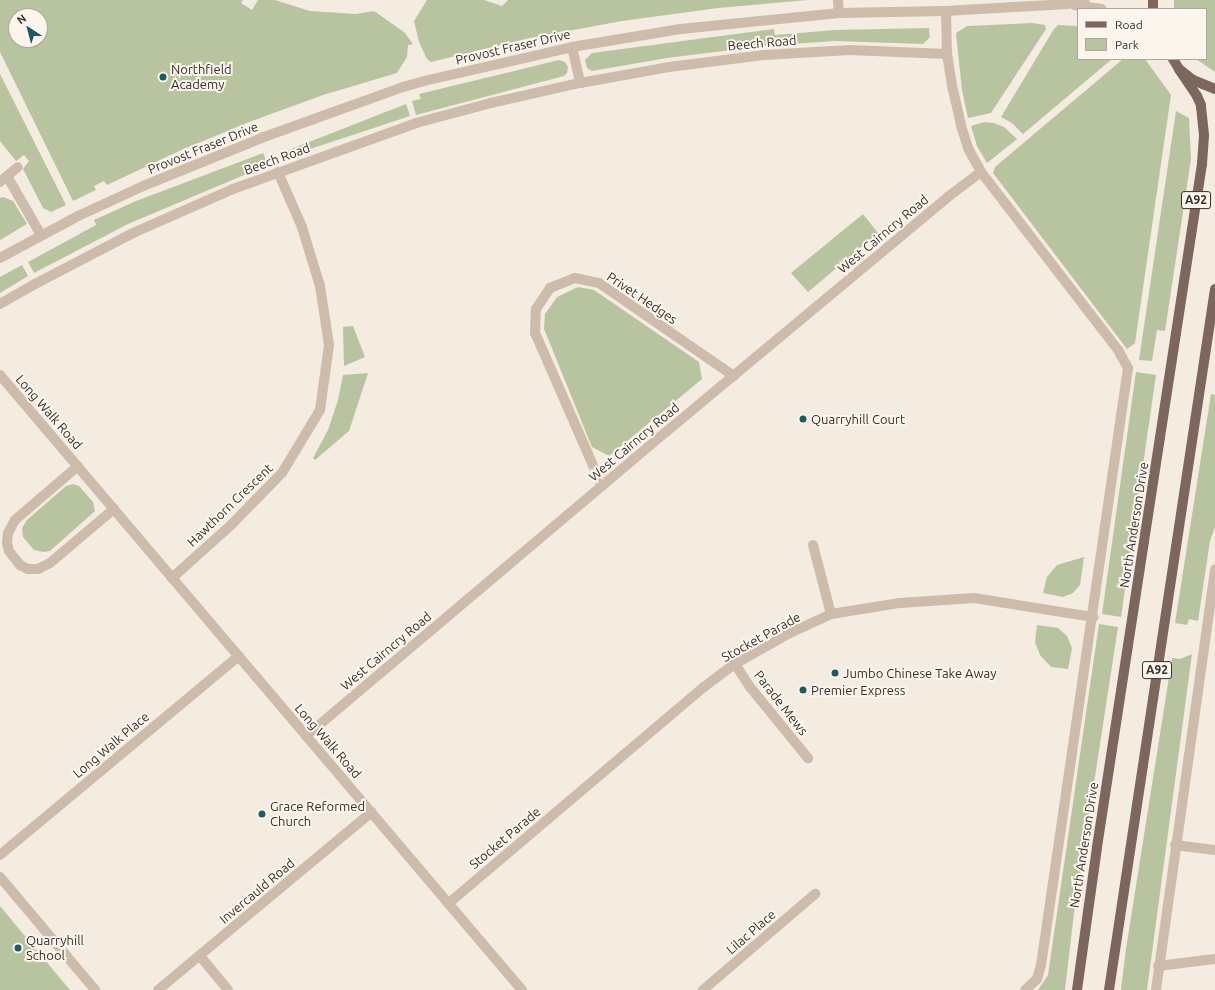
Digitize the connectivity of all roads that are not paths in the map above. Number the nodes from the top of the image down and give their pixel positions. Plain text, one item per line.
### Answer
1 (838, 0) edge
2 (1085, 0) edge
3 (1067, 4) junction
4 (1095, 8) edge
5 (946, 11) junction
6 (839, 14) junction
7 (572, 47) junction
8 (947, 54) junction
9 (1173, 60) edge
10 (1180, 69) junction
11 (580, 83) junction
12 (1215, 89) edge
13 (18, 167) dead end
14 (278, 172) junction
15 (981, 172) junction
16 (4, 179) edge
17 (41, 234) junction
18 (0, 258) edge
19 (1215, 289) edge
20 (0, 304) edge
21 (0, 375) edge
22 (734, 376) junction
23 (78, 466) junction
24 (602, 486) junction
25 (114, 509) junction
26 (813, 545) dead end
27 (1215, 569) edge
28 (172, 578) junction
29 (831, 614) junction
30 (1093, 617) junction
31 (239, 656) junction
32 (735, 664) junction
33 (306, 736) junction
34 (808, 758) dead end
35 (372, 812) junction
36 (1175, 845) junction
37 (1215, 850) edge
38 (0, 855) edge
39 (0, 877) edge
40 (816, 894) dead end
41 (449, 903) junction
42 (200, 956) junction
43 (1215, 959) edge
44 (1158, 966) junction
45 (95, 990) edge
46 (158, 990) edge
47 (228, 990) edge
48 (522, 990) edge
49 (703, 990) edge
50 (1025, 990) edge
51 (1077, 990) edge
52 (1109, 990) edge
53 (1156, 990) edge

1 - 6 street
2 - 3 street, Provost Fraser Drive
3 - 4 street, Provost Fraser Drive
3 - 5 street, Provost Fraser Drive
5 - 6 street, Provost Fraser Drive
5 - 8 street
6 - 7 street, Provost Fraser Drive
7 - 11 street
7 - 17 street, Provost Fraser Drive
8 - 11 street, Beech Road
8 - 15 street
9 - 10 main road, A92
10 - 12 main road, A92
10 - 51 main road, North Anderson Drive / A92
11 - 14 street, Beech Road
13 - 16 street
14 - 20 street, Beech Road
14 - 28 street, Hawthorn Crescent
15 - 22 street, West Cairncry Road
15 - 30 street, North Anderson Drive
16 - 17 street
17 - 18 street, Provost Fraser Drive
19 - 52 main road, A92
21 - 23 street, Long Walk Road
22 - 24 street, West Cairncry Road
22 - 24 street, Privet Hedges
23 - 25 street, Long Walk Road
23 - 25 street, Long Walk Road
24 - 33 street, West Cairncry Road
25 - 28 street, Long Walk Road
26 - 29 street
27 - 36 street
28 - 31 street, Long Walk Road
29 - 30 street, Stocket Parade
29 - 32 street, Stocket Parade
30 - 50 street, North Anderson Drive
31 - 33 street, Long Walk Road
31 - 38 street, Long Walk Place
32 - 34 street, Parade Mews
32 - 41 street, Stocket Parade
33 - 35 street, Long Walk Road
35 - 41 street, Long Walk Road
35 - 42 street, Invercauld Road
36 - 37 street
36 - 44 street
39 - 45 street
40 - 49 street, Lilac Place
41 - 48 street, Long Walk Road
42 - 46 street, Invercauld Road
42 - 47 street
43 - 44 street
44 - 53 street

